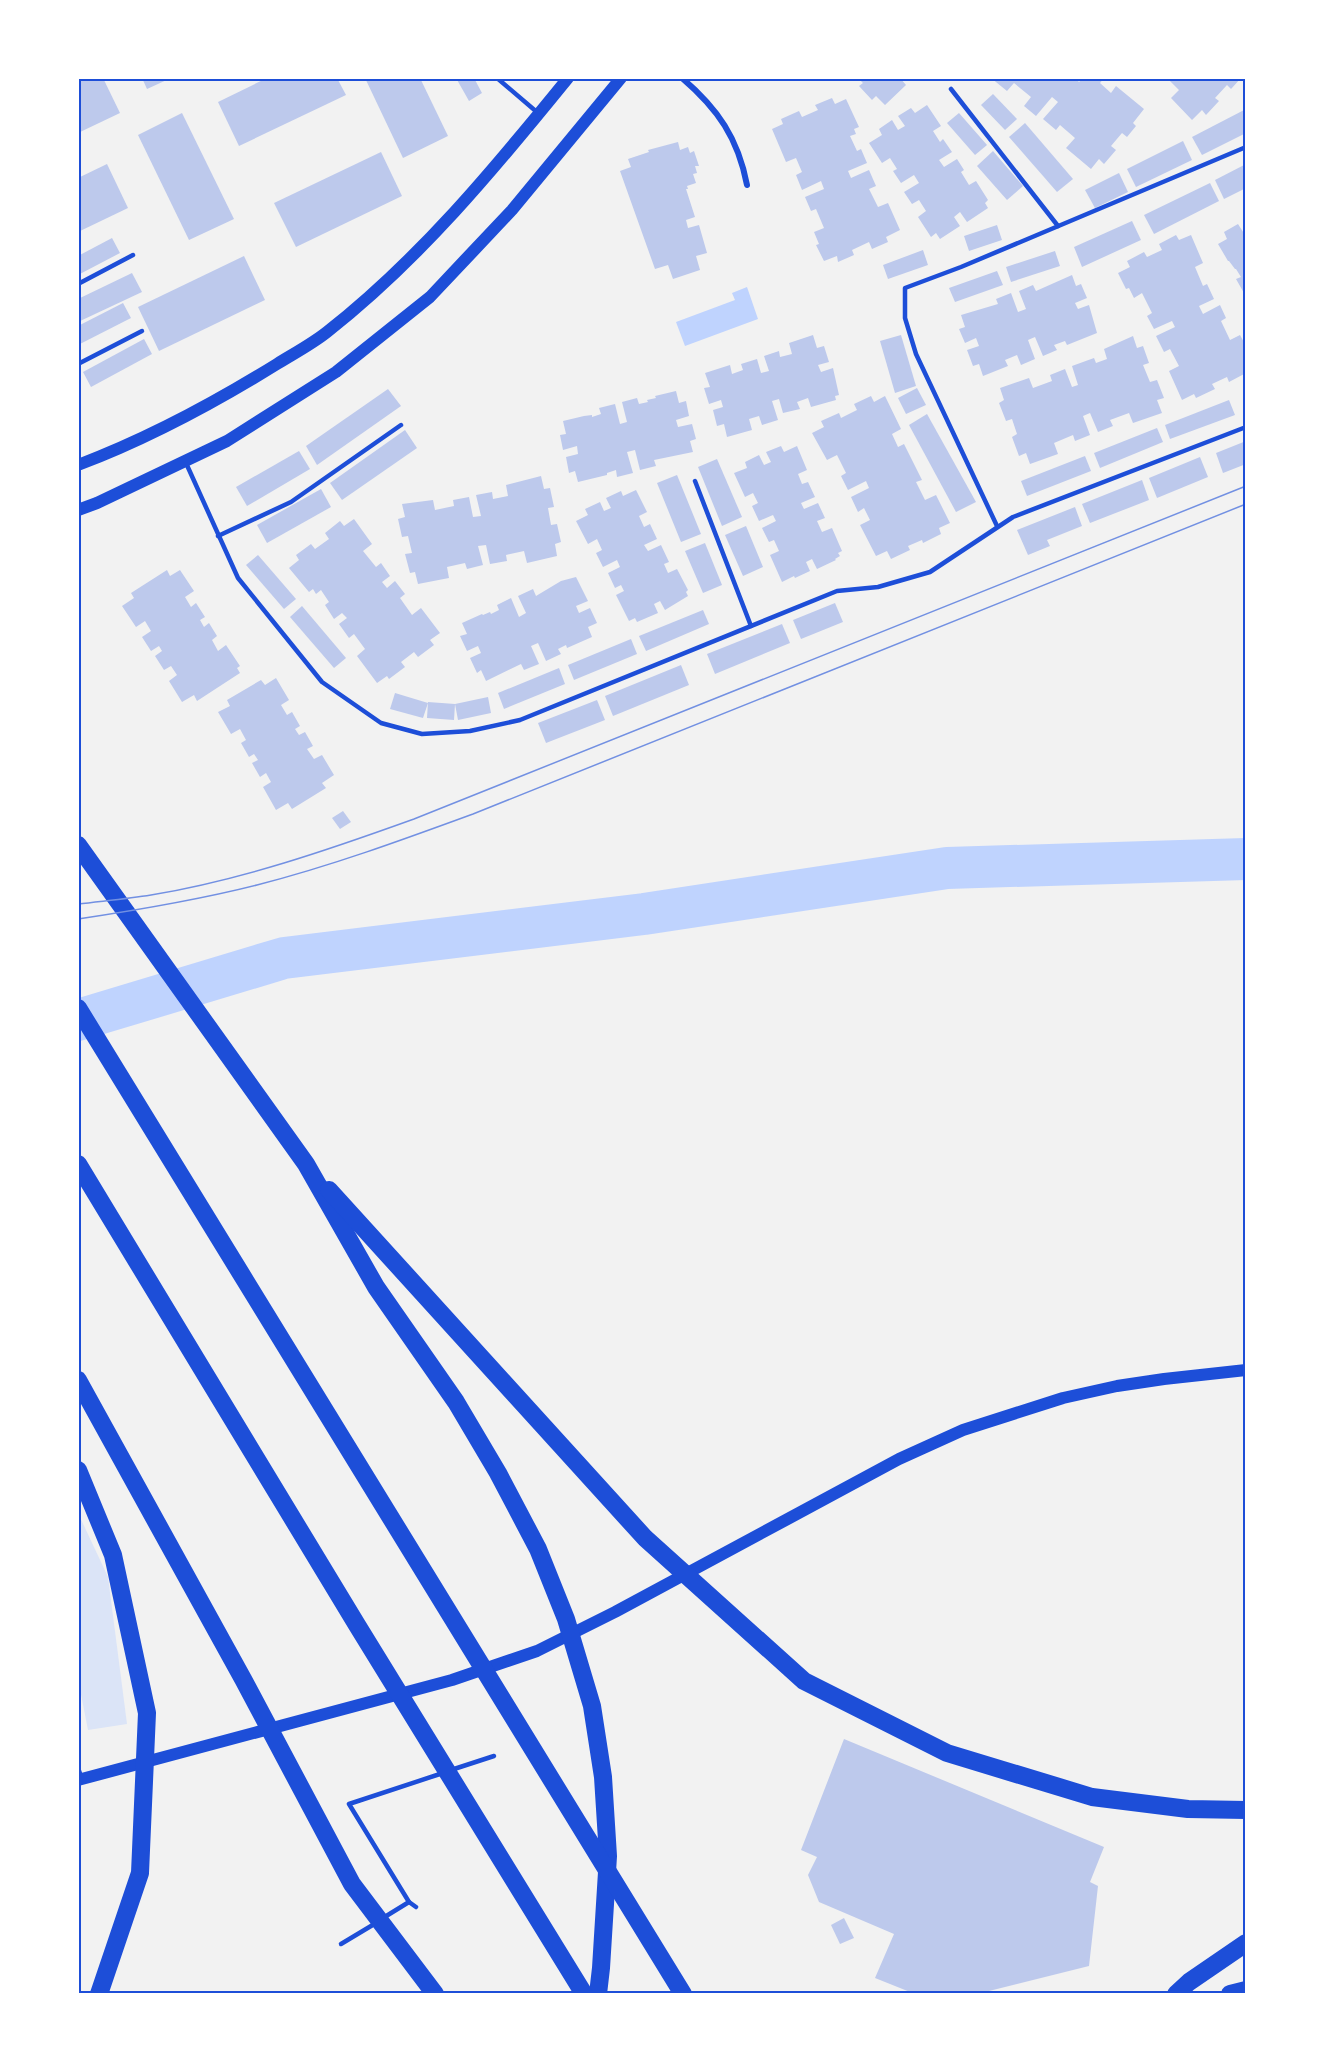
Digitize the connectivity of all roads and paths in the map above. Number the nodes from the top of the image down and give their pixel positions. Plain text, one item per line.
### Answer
1 (497, 78) edge
2 (568, 78) edge
3 (621, 78) edge
4 (682, 78) edge
5 (951, 89) dead end
6 (539, 114) junction
7 (1246, 147) edge
8 (747, 185) dead end
9 (1058, 226) junction
10 (133, 255) dead end
11 (78, 284) edge
12 (142, 331) dead end
13 (78, 364) edge
14 (401, 425) dead end
15 (1246, 427) edge
16 (184, 461) junction
17 (78, 465) edge
18 (695, 481) dead end
19 (78, 510) edge
20 (997, 526) junction
21 (218, 536) junction
22 (751, 626) junction
23 (78, 845) edge
24 (78, 1008) edge
25 (78, 1164) edge
26 (306, 1164) junction
27 (1246, 1370) edge
28 (78, 1380) edge
29 (78, 1470) edge
30 (494, 1756) dead end
31 (79, 1776) edge
32 (1246, 1810) edge
33 (409, 1902) junction
34 (416, 1907) dead end
35 (1246, 1943) edge
36 (341, 1944) dead end
37 (1246, 1990) edge
38 (99, 1994) edge
39 (435, 1994) edge
40 (584, 1994) edge
41 (598, 1994) edge
42 (683, 1994) edge
43 (1176, 1994) edge
44 (1230, 1994) edge

1 - 6 lane
2 - 6 main road
3 - 16 main road
4 - 8 street
5 - 9 lane
6 - 17 main road
7 - 9 lane
9 - 20 lane
10 - 11 lane
12 - 13 lane
14 - 21 lane
15 - 20 lane
16 - 19 main road
16 - 21 lane
18 - 22 lane
20 - 22 lane
21 - 22 lane
23 - 26 highway
24 - 42 highway
25 - 40 highway
26 - 32 highway
26 - 41 highway
27 - 31 main road
28 - 39 highway
29 - 38 highway
30 - 33 lane
33 - 34 lane
33 - 36 lane
35 - 43 highway
37 - 44 highway

